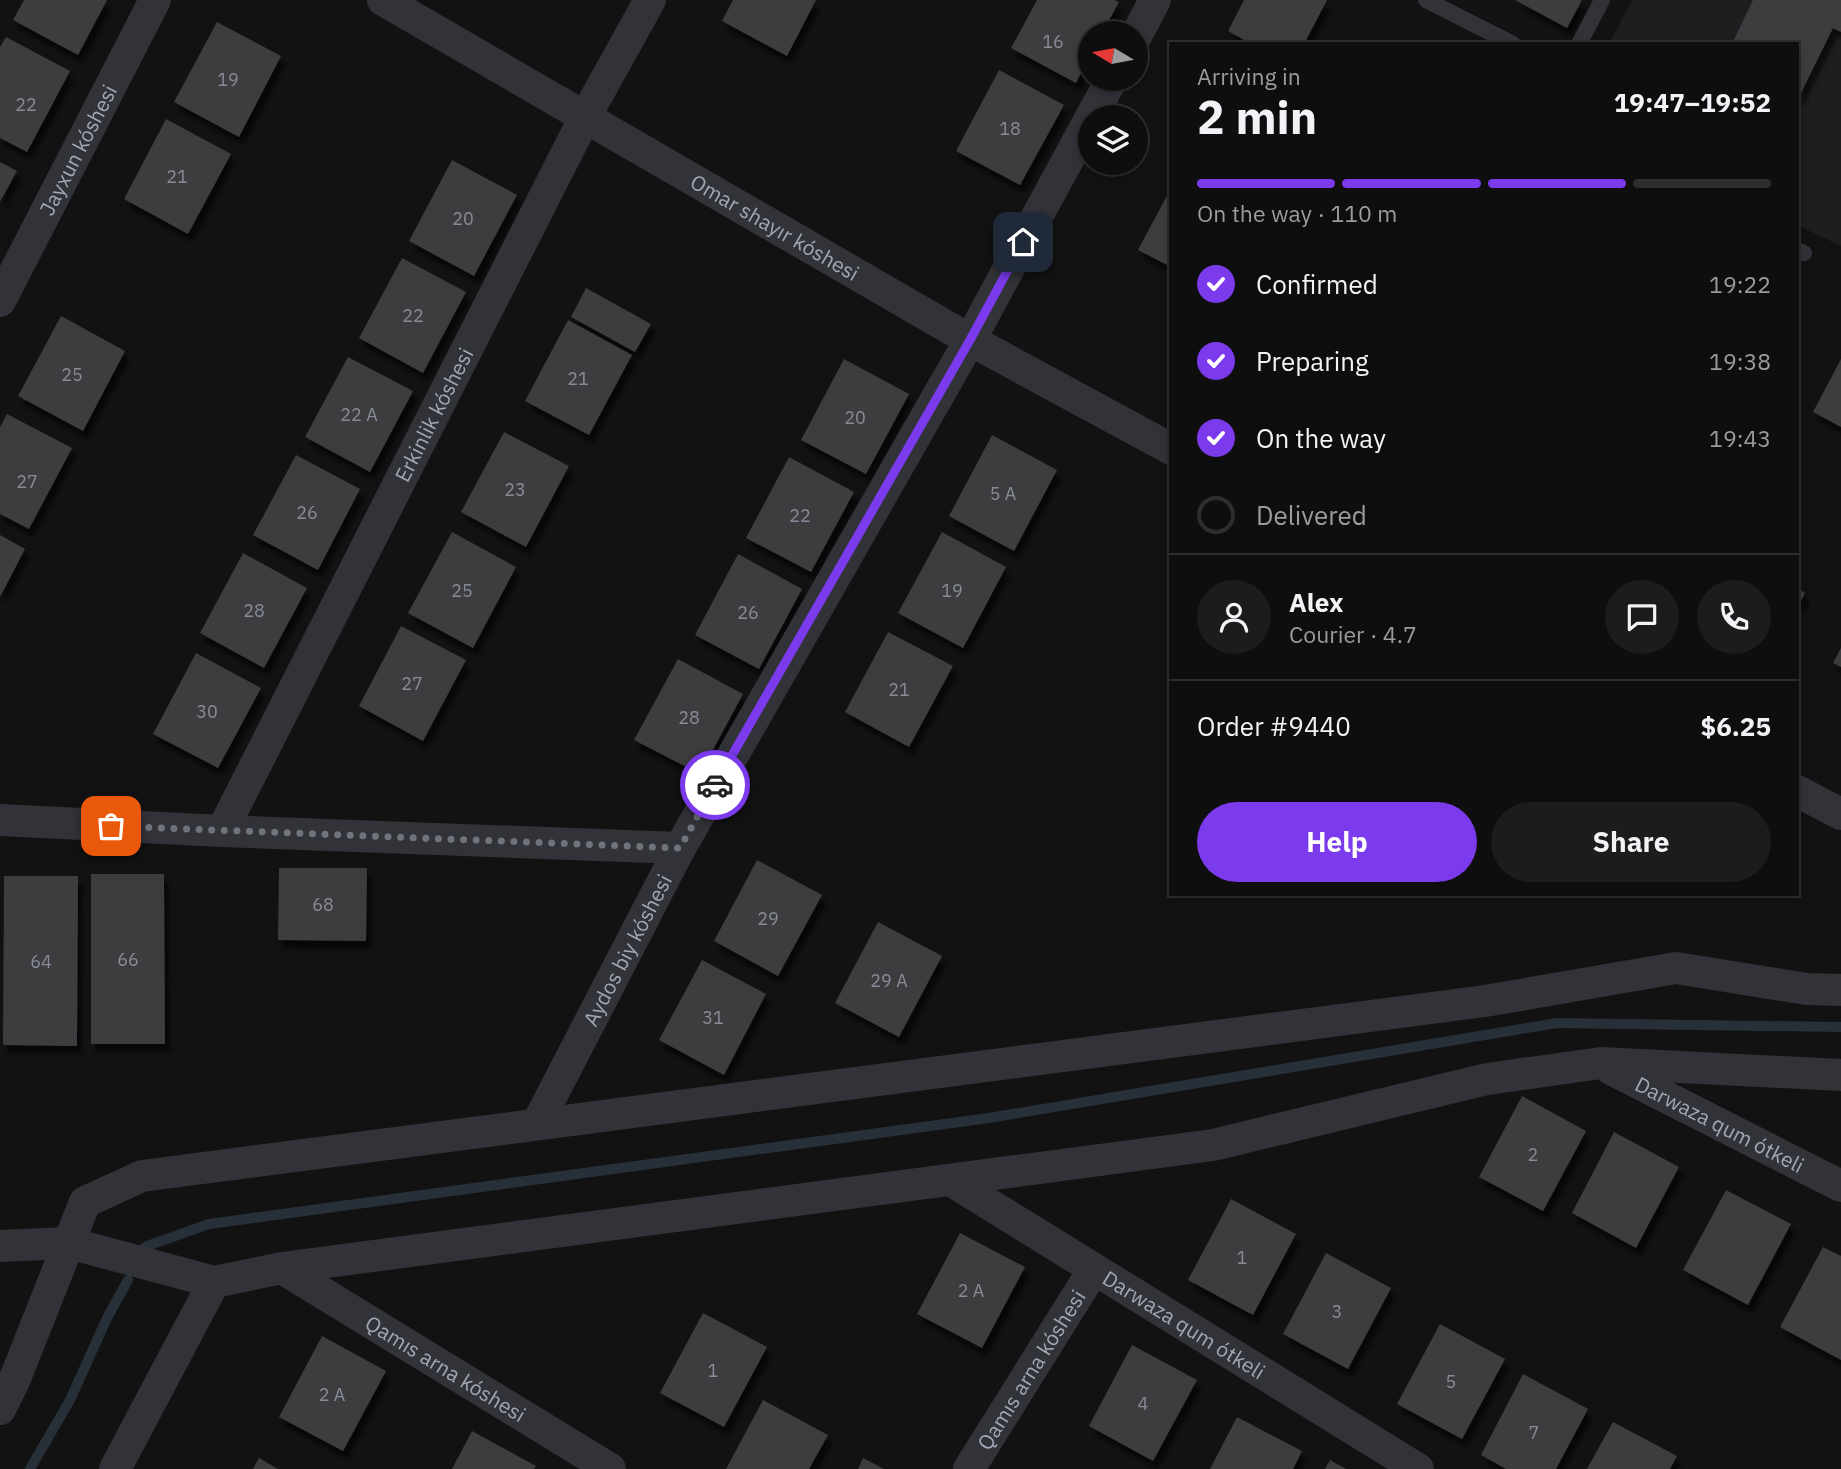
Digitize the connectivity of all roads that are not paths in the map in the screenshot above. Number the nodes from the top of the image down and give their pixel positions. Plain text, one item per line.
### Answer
1 (155, 0) edge
2 (383, 0) edge
3 (650, 0) edge
4 (1155, 0) edge
5 (1426, 0) edge
6 (1602, 0) edge
7 (1144, 21) edge
8 (1509, 42) edge
9 (1580, 42) edge
10 (585, 117) junction
11 (1078, 142) edge
12 (0, 301) edge
13 (970, 340) junction
14 (1169, 449) edge
15 (1799, 792) edge
16 (1841, 814) edge
17 (0, 820) edge
18 (222, 831) junction
19 (680, 848) junction
20 (1841, 990) edge
21 (1601, 1063) junction
22 (1841, 1074) edge
23 (537, 1124) junction
24 (950, 1180) junction
25 (1841, 1186) edge
26 (69, 1243) junction
27 (0, 1246) edge
28 (282, 1268) junction
29 (1094, 1269) junction
30 (214, 1282) junction
31 (0, 1409) edge
32 (114, 1469) edge
33 (610, 1469) edge
34 (969, 1469) edge
35 (1418, 1469) edge

1 - 12 street, Jayxun kóshesi
2 - 10 street, Omar shayır kóshesi
3 - 10 street, Erkinlik kóshesi
4 - 7 street
5 - 8 lane
6 - 9 lane
10 - 13 street, Omar shayır kóshesi
10 - 18 street, Erkinlik kóshesi
11 - 13 street, Aydos biy kóshesi
13 - 14 street, Omar shayır kóshesi
13 - 19 street, Aydos biy kóshesi
15 - 16 street
17 - 18 street
18 - 19 street
19 - 23 street, Aydos biy kóshesi
20 - 23 street
21 - 22 street
21 - 24 street
21 - 25 street, Darwaza qum ótkeli
23 - 26 street
24 - 28 street
24 - 29 street, Darwaza qum ótkeli
26 - 27 street
26 - 30 street
26 - 31 street
28 - 30 street
28 - 33 street, Qamıs arna kóshesi
29 - 34 street, Qamıs arna kóshesi
29 - 35 street, Darwaza qum ótkeli
30 - 32 street

